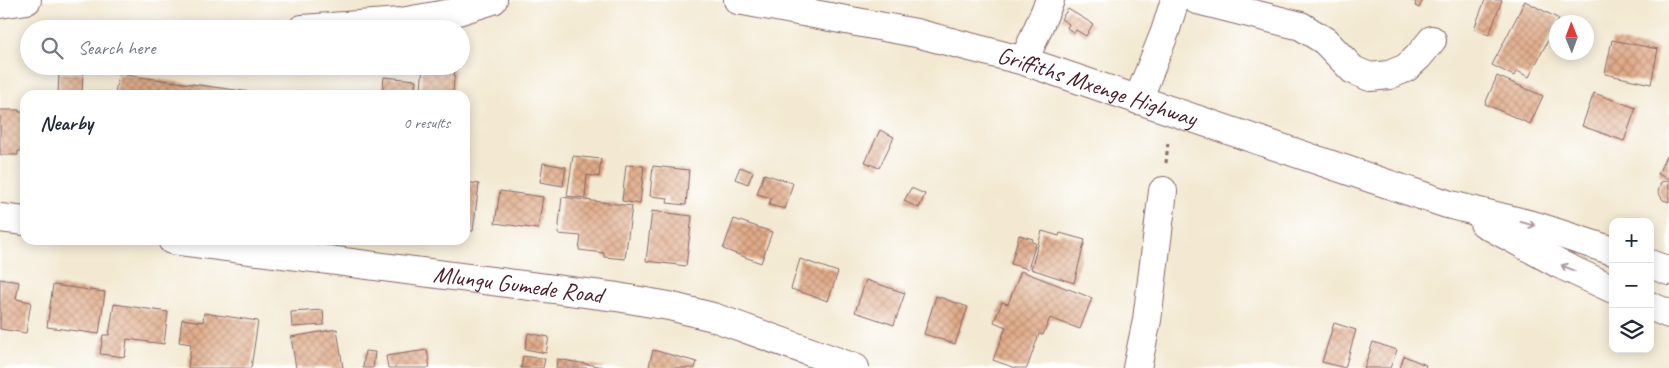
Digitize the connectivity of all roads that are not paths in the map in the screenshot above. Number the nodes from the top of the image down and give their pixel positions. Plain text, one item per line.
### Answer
1 (27, 0) edge
2 (493, 0) edge
3 (738, 0) edge
4 (1050, 0) edge
5 (1175, 0) edge
6 (1196, 0) edge
7 (0, 4) edge
8 (798, 5) edge
9 (412, 20) edge
10 (1432, 40) dead end
11 (1024, 61) junction
12 (1138, 100) junction
13 (1163, 191) road end
14 (1447, 204) junction
15 (0, 218) edge
16 (20, 220) edge
17 (211, 245) edge
18 (1609, 250) edge
19 (1654, 265) edge
20 (1669, 271) edge
21 (1609, 287) edge
22 (1654, 308) edge
23 (1669, 314) edge
24 (854, 368) edge
25 (1138, 368) edge

1 - 7 street
2 - 9 street
3 - 8 street, Griffiths Mxenge Highway
4 - 11 street
5 - 12 street
6 - 10 street
8 - 11 street, Griffiths Mxenge Highway
11 - 12 street, Griffiths Mxenge Highway
12 - 14 street, Griffiths Mxenge Highway
13 - 25 street
14 -> 18 street, Griffiths Mxenge Highway
21 -> 14 street, Griffiths Mxenge Highway
15 - 16 street
17 - 24 street, Mlungu Gumede Road
19 - 20 street
22 - 23 street

